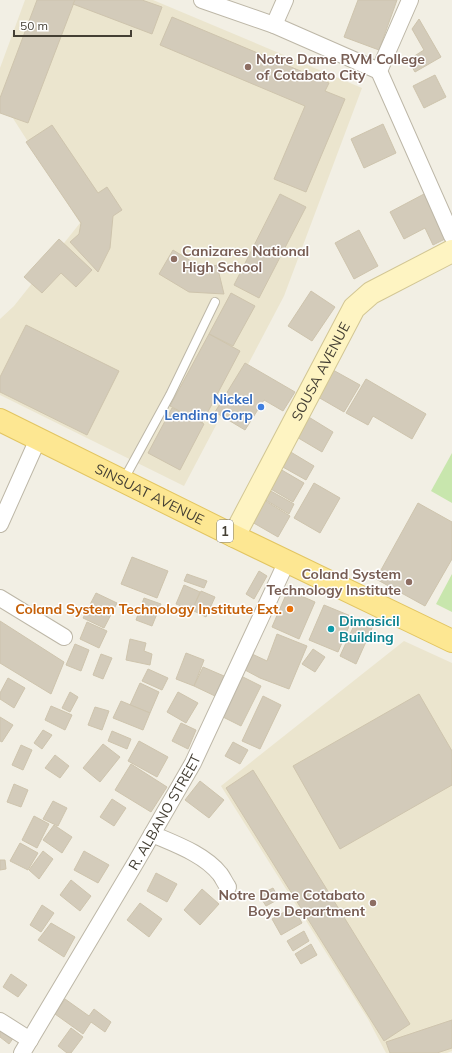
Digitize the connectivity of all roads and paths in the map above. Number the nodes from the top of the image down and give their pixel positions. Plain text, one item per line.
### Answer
1 (202, 0) edge
2 (284, 0) edge
3 (410, 0) edge
4 (274, 25) junction
5 (379, 71) junction
6 (452, 236) edge
7 (452, 251) edge
8 (214, 302) dead end
9 (0, 420) edge
10 (38, 439) junction
11 (123, 481) junction
12 (0, 524) edge
13 (234, 536) junction
14 (287, 560) junction
15 (0, 598) edge
16 (64, 637) dead end
17 (452, 640) edge
18 (152, 834) junction
19 (228, 887) dead end
20 (0, 1021) edge
21 (26, 1046) edge

1 - 4 street
2 - 4 street
3 - 5 street
4 - 5 street
5 - 6 street
7 - 13 street, SOUSA AVENUE
8 - 11 lane
9 - 10 main road, SINSUAT AVENUE / 1
10 - 11 main road, SINSUAT AVENUE / 1
10 - 12 street
11 - 13 main road, SINSUAT AVENUE / 1
13 - 14 main road, SINSUAT AVENUE / 1
14 - 17 main road, SINSUAT AVENUE / 1
14 - 18 street, R. ALBANO STREET
15 - 16 street
18 - 19 street
18 - 21 street, R. ALBANO STREET
20 - 21 street

